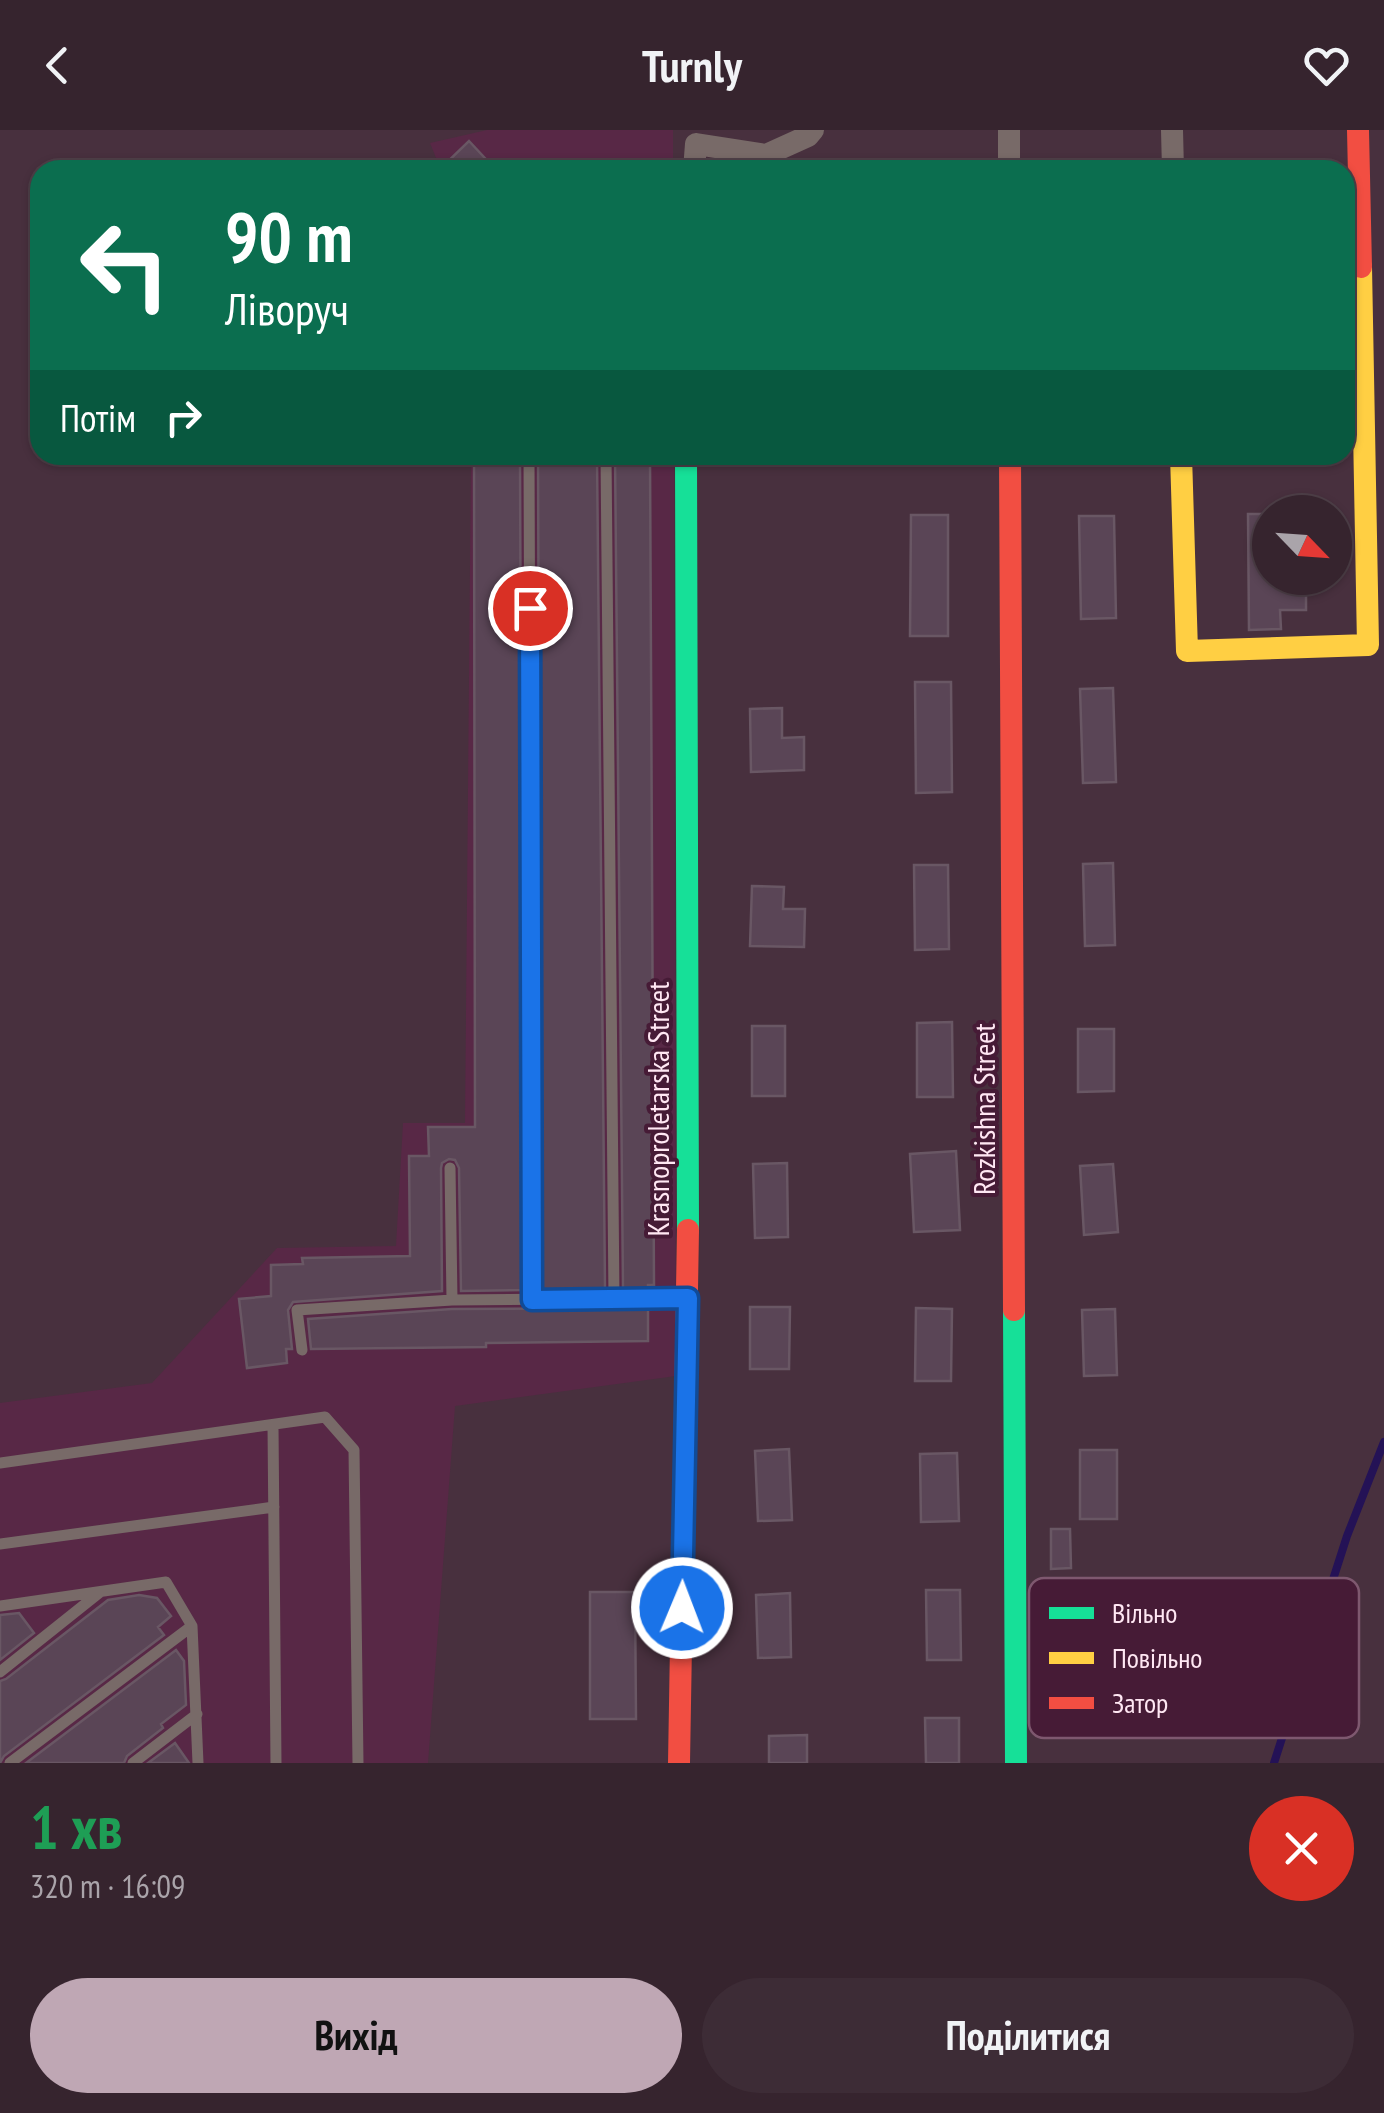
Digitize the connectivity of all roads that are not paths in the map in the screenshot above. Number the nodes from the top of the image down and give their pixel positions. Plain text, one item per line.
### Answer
1 (814, 130) edge
2 (1008, 130) edge
3 (1172, 130) edge
4 (1358, 130) edge
5 (697, 137) edge
6 (1009, 160) edge
7 (1173, 160) edge
8 (529, 465) edge
9 (606, 465) edge
10 (686, 465) edge
11 (1010, 465) edge
12 (1181, 465) edge
13 (450, 1168) dead end
14 (688, 1298) junction
15 (614, 1299) junction
16 (452, 1300) junction
17 (532, 1300) junction
18 (302, 1350) dead end
19 (273, 1425) junction
20 (0, 1462) edge
21 (274, 1507) junction
22 (0, 1544) edge
23 (103, 1591) junction
24 (0, 1606) edge
25 (192, 1626) junction
26 (0, 1672) edge
27 (196, 1714) junction
28 (10, 1763) edge
29 (133, 1763) edge
30 (198, 1763) edge
31 (276, 1763) edge
32 (358, 1763) edge
33 (679, 1763) edge
34 (1016, 1763) edge

1 - 5 street
2 - 6 street
3 - 7 street
4 - 12 street
8 - 17 lane
9 - 15 lane
10 - 14 street, Krasnoproletarska Street
11 - 34 street, Rozkishna Street
13 - 16 lane
14 - 15 lane
14 - 33 street, Krasnoproletarska Street
15 - 17 lane
16 - 17 lane
16 - 18 lane
19 - 20 lane
19 - 21 lane
19 - 32 lane
21 - 22 lane
21 - 31 lane
23 - 24 lane
23 - 25 lane
23 - 26 lane
25 - 27 lane
25 - 28 lane
27 - 29 lane
27 - 30 lane

